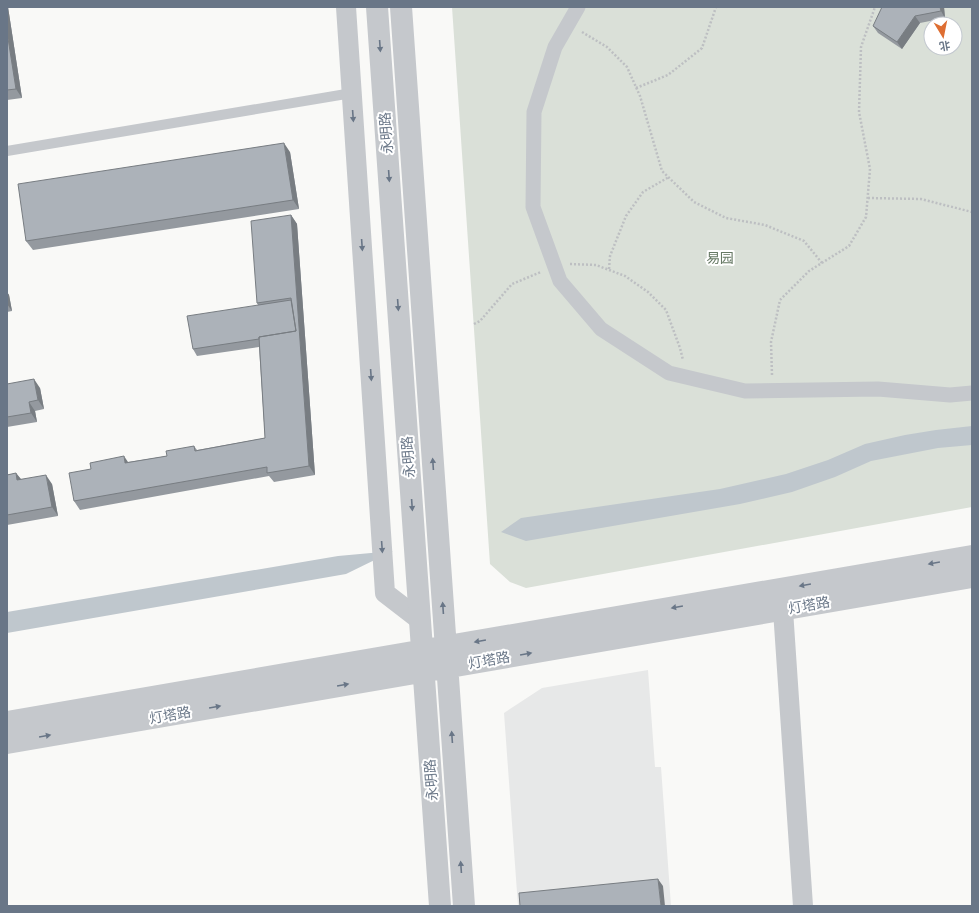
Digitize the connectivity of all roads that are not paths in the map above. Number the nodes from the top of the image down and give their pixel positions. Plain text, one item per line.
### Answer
1 (346, 7) edge
2 (377, 7) edge
3 (401, 7) edge
4 (578, 7) edge
5 (352, 93) junction
6 (7, 151) edge
7 (972, 393) edge
8 (972, 556) edge
9 (972, 577) edge
10 (783, 610) junction
11 (420, 620) junction
12 (446, 657) junction
13 (423, 661) junction
14 (7, 722) edge
15 (7, 743) edge
16 (440, 906) edge
17 (464, 906) edge
18 (803, 906) edge

1 - 5 street
2 -> 11 street, 永明路
12 -> 3 street, 永明路
4 - 7 street
5 - 6 lane
5 -> 11 street
8 -> 12 street, 灯塔路
9 - 10 street, 灯塔路
12 -> 10 street, 灯塔路
10 - 18 street
11 - 13 street, 永明路
12 - 13 street, 灯塔路
17 -> 12 street, 永明路
13 - 14 street, 灯塔路
15 -> 13 street, 灯塔路
13 - 16 street, 永明路

